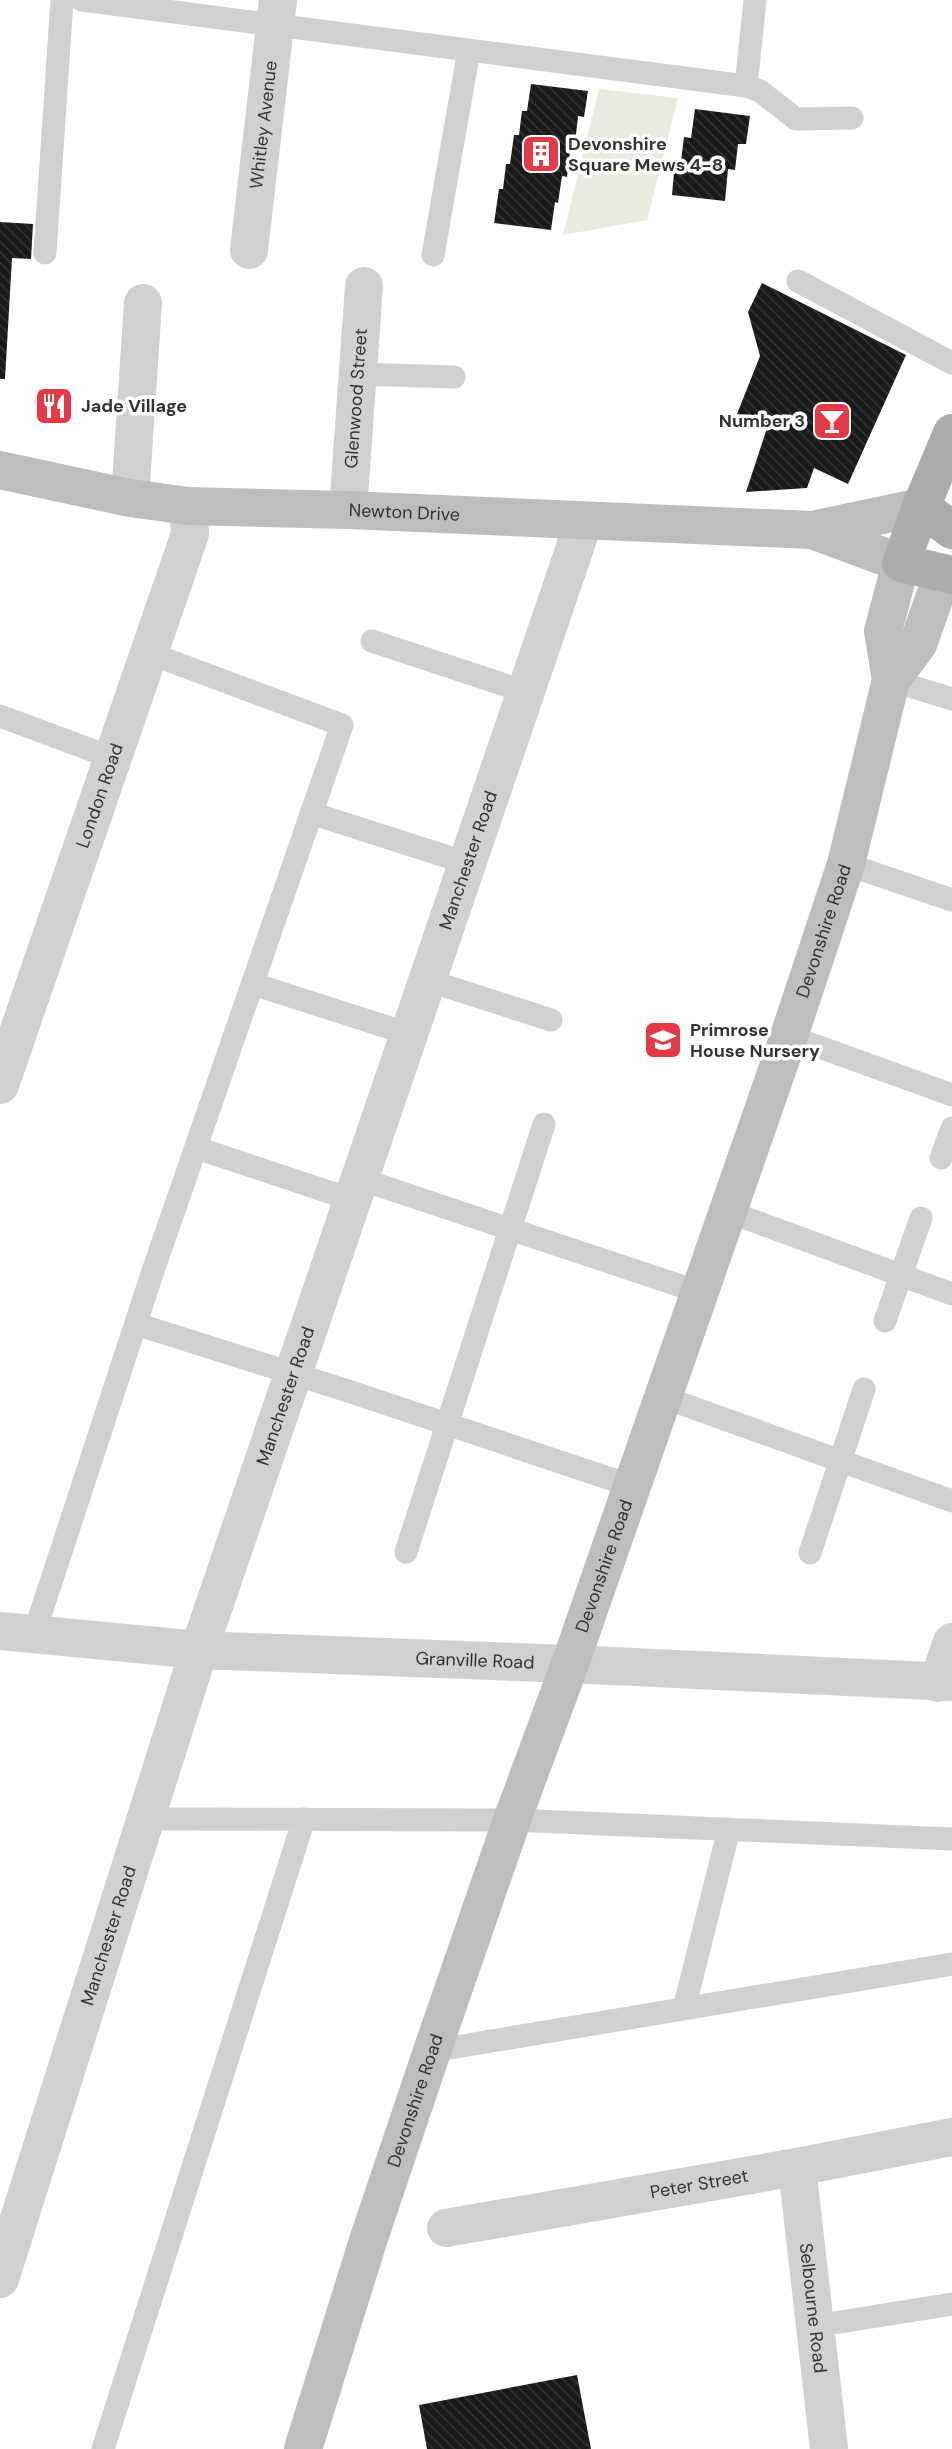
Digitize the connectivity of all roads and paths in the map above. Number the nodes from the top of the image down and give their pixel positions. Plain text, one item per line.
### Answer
1 (62, 0) edge
2 (82, 0) edge
3 (755, 0) edge
4 (277, 13) edge
5 (469, 50) junction
6 (746, 86) junction
7 (852, 118) dead end
8 (248, 250) dead end
9 (46, 253) dead end
10 (433, 255) dead end
11 (798, 281) dead end
12 (364, 286) dead end
13 (143, 303) dead end
14 (952, 363) edge
15 (358, 374) junction
16 (454, 377) dead end
17 (952, 433) edge
18 (0, 470) edge
19 (130, 498) junction
20 (937, 504) edge
21 (188, 506) junction
22 (348, 510) junction
23 (584, 521) junction
24 (812, 530) junction
25 (952, 530) edge
26 (901, 563) junction
27 (949, 566) edge
28 (372, 640) dead end
29 (149, 653) junction
30 (891, 680) junction
31 (526, 692) junction
32 (952, 699) edge
33 (0, 716) edge
34 (113, 758) junction
35 (311, 813) junction
36 (467, 863) junction
37 (846, 864) junction
38 (952, 900) edge
39 (428, 980) junction
40 (253, 984) junction
41 (551, 1020) dead end
42 (409, 1034) junction
43 (789, 1036) junction
44 (0, 1085) edge
45 (952, 1095) edge
46 (544, 1124) dead end
47 (952, 1128) edge
48 (197, 1148) junction
49 (941, 1158) dead end
50 (356, 1189) junction
51 (727, 1211) junction
52 (921, 1218) dead end
53 (511, 1229) junction
54 (901, 1276) junction
55 (699, 1292) junction
56 (952, 1294) edge
57 (886, 1321) dead end
58 (136, 1324) junction
59 (294, 1373) junction
60 (864, 1389) dead end
61 (663, 1397) junction
62 (447, 1424) junction
63 (841, 1461) junction
64 (632, 1486) junction
65 (952, 1501) edge
66 (406, 1552) dead end
67 (810, 1553) dead end
68 (17, 1632) edge
69 (952, 1642) edge
70 (200, 1650) junction
71 (570, 1664) junction
72 (945, 1683) edge
73 (146, 1819) junction
74 (304, 1819) junction
75 (512, 1819) junction
76 (729, 1829) junction
77 (952, 1839) edge
78 (952, 1964) edge
79 (684, 2009) junction
80 (432, 2051) junction
81 (952, 2137) edge
82 (797, 2167) junction
83 (446, 2228) dead end
84 (0, 2278) edge
85 (952, 2304) edge
86 (815, 2326) junction
87 (103, 2449) edge
88 (303, 2449) edge
89 (829, 2449) edge

1 - 9 lane
2 - 4 lane
3 - 6 lane
4 - 5 lane
4 - 8 street, Whitley Avenue
5 - 6 lane
5 - 10 lane
6 - 7 lane
11 - 14 lane
12 - 15 street, Glenwood Street
13 - 19 street
15 - 16 lane
15 - 22 street, Glenwood Street
17 - 20 main road
18 - 19 main road, Newton Drive
19 - 21 main road, Newton Drive
20 - 24 main road, Newton Drive
20 - 25 main road
20 - 26 main road
21 - 22 main road, Newton Drive
21 - 29 street, London Road
22 - 23 main road, Newton Drive
23 - 24 main road, Newton Drive
23 - 31 street, Manchester Road
24 - 26 main road, Newton Drive
26 - 27 main road
26 - 30 main road, Devonshire Road
27 - 30 main road, Devonshire Road
28 - 31 lane
29 - 34 street, London Road
29 - 35 lane
30 - 32 lane
30 - 37 main road, Devonshire Road
31 - 36 street, Manchester Road
33 - 34 lane
34 - 44 street, London Road
35 - 36 lane
35 - 40 lane
36 - 39 street, Manchester Road
37 - 38 lane
37 - 43 main road, Devonshire Road
39 - 41 lane
39 - 42 street, Manchester Road
40 - 42 lane
40 - 48 lane
42 - 50 street, Manchester Road
43 - 45 lane
43 - 51 main road, Devonshire Road
46 - 53 lane
47 - 49 lane
48 - 50 lane
48 - 58 lane
50 - 53 lane
50 - 59 street, Manchester Road
51 - 54 lane
51 - 55 main road, Devonshire Road
52 - 54 lane
53 - 55 lane
53 - 62 lane
54 - 56 lane
54 - 57 lane
55 - 61 main road, Devonshire Road
58 - 59 lane
58 - 68 lane
59 - 62 lane
59 - 70 street, Manchester Road
60 - 63 lane
61 - 63 lane
61 - 64 main road, Devonshire Road
62 - 64 lane
62 - 66 lane
63 - 65 lane
63 - 67 lane
64 - 71 main road, Devonshire Road
68 - 70 street, Granville Road
69 - 72 street
70 - 71 street, Granville Road
70 - 73 street, Manchester Road
71 - 72 street, Granville Road
71 - 75 main road, Devonshire Road
73 - 74 lane
73 - 84 street, Manchester Road
74 - 75 lane
74 - 87 lane
75 - 76 lane
75 - 80 main road, Devonshire Road
76 - 77 lane
76 - 79 lane
78 - 79 lane
79 - 80 lane
80 - 88 main road, Devonshire Road
81 - 82 street, Peter Street
82 - 83 street, Peter Street
82 - 86 street, Selbourne Road
85 - 86 lane
86 - 89 street, Selbourne Road

